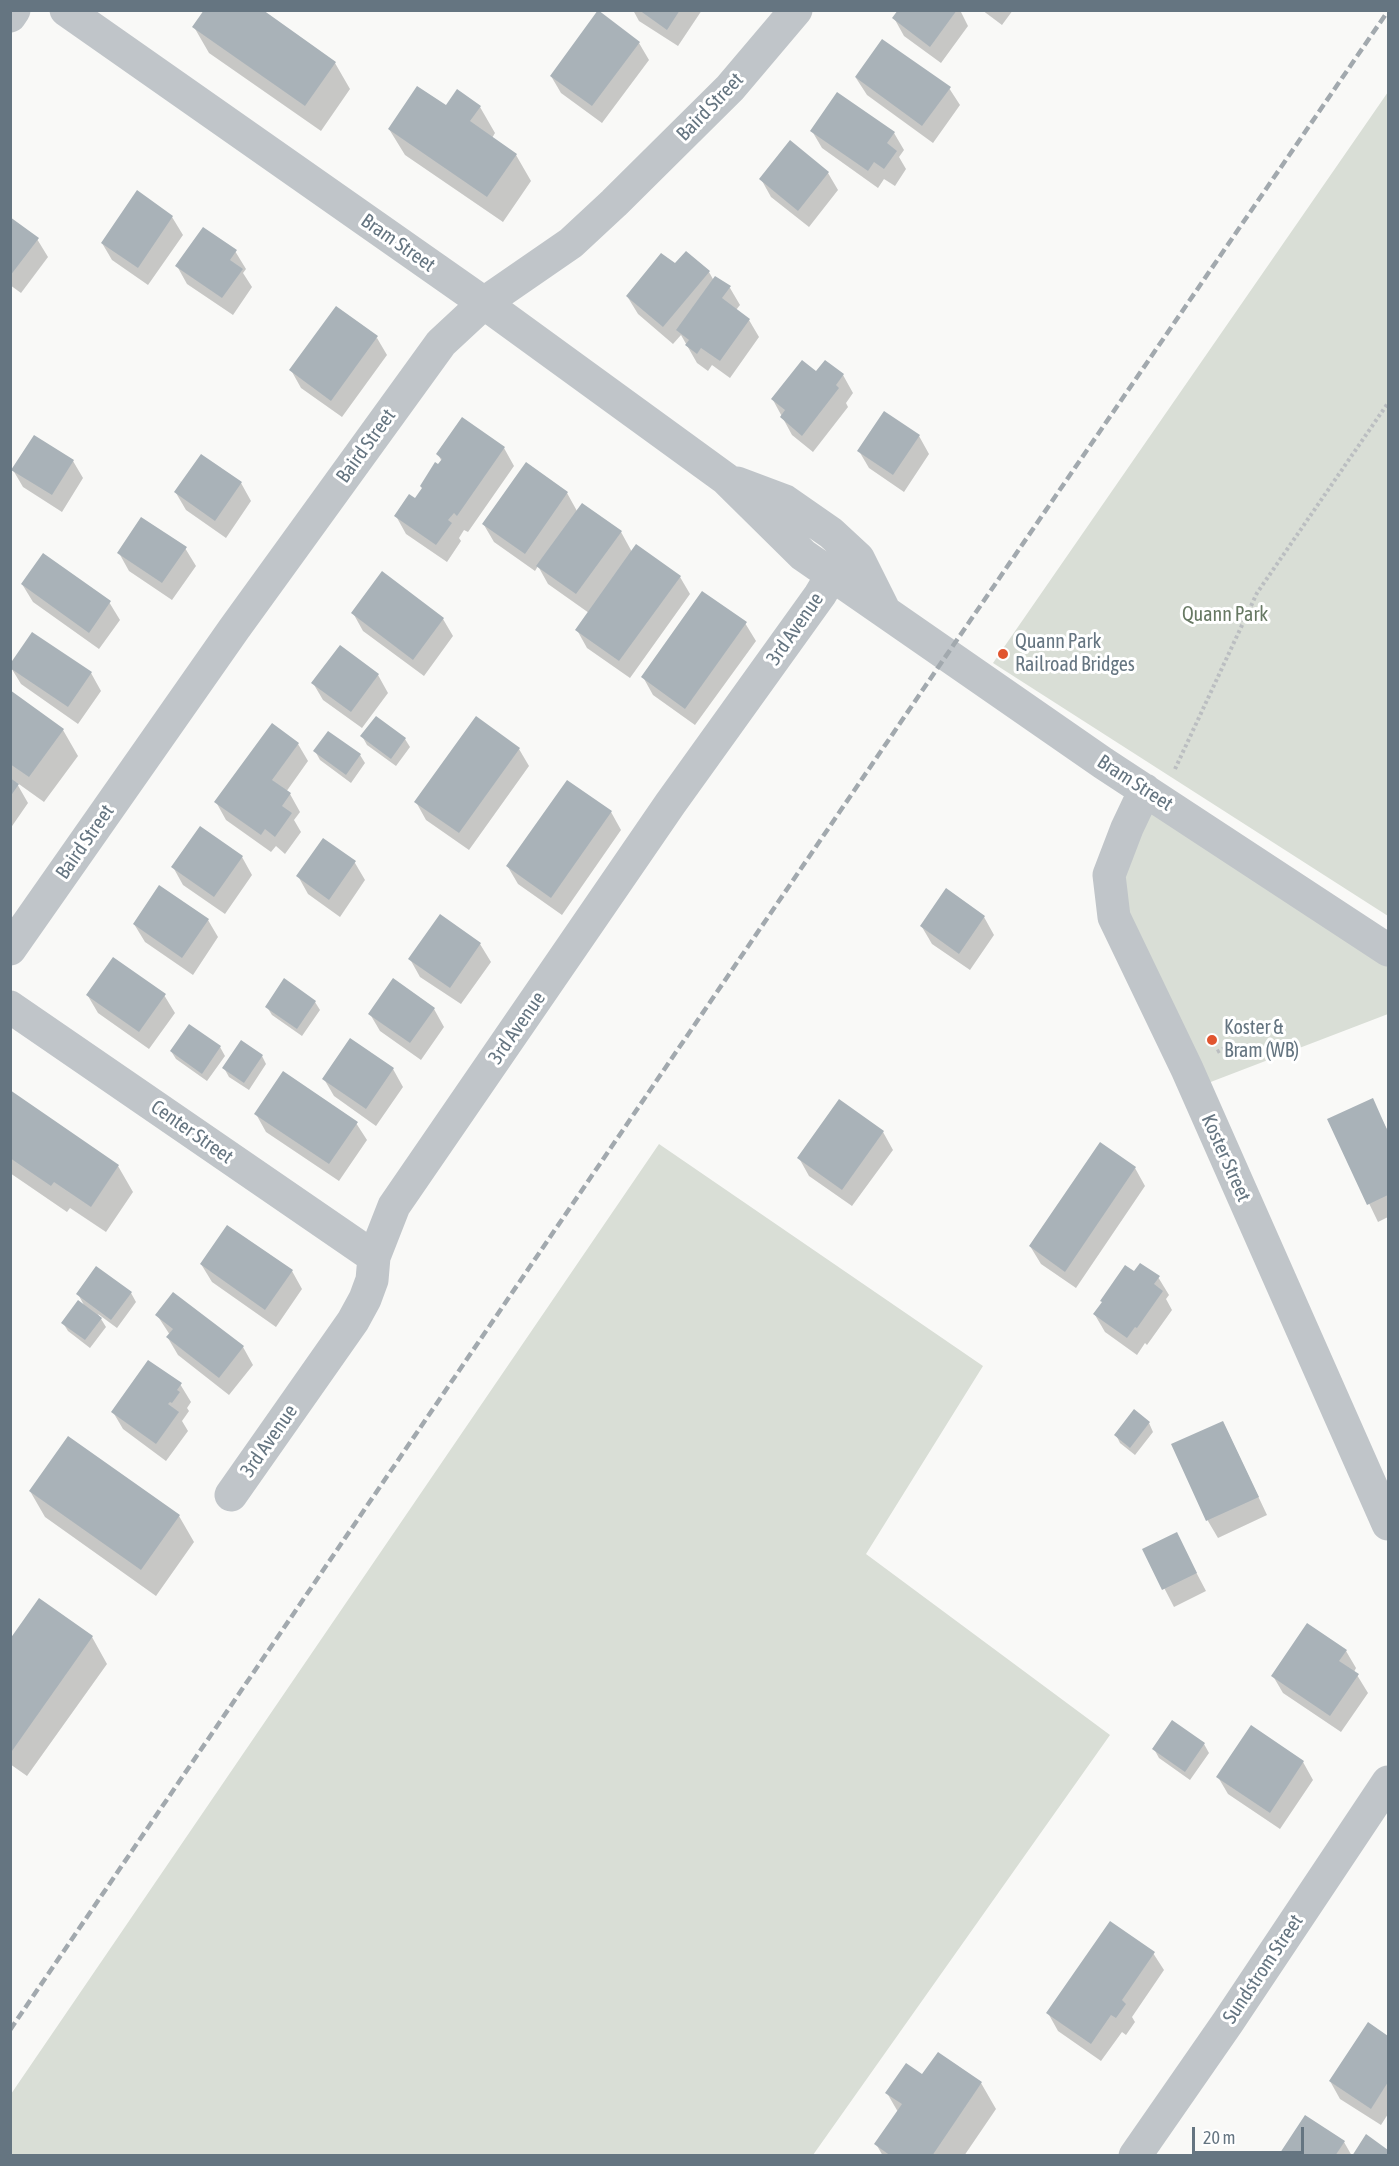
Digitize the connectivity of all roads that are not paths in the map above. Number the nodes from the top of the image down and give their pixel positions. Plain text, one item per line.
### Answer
1 (14, 10) edge
2 (66, 10) edge
3 (796, 10) edge
4 (10, 16) edge
5 (484, 303) junction
6 (726, 479) junction
7 (832, 575) junction
8 (884, 610) junction
9 (1153, 795) junction
10 (10, 949) edge
11 (1389, 950) edge
12 (10, 1007) edge
13 (374, 1257) junction
14 (231, 1495) dead end
15 (1389, 1524) edge
16 (1389, 1782) edge
17 (1135, 2156) edge

1 - 4 street
2 - 5 street, Bram Street
3 - 5 street, Baird Street
5 - 6 street, Bram Street
5 - 10 street, Baird Street
6 - 7 street, Bram Street
6 - 8 street, Bram Street
7 - 8 street, Bram Street
7 - 13 street, 3rd Avenue
8 - 9 street, Bram Street
9 - 11 street, Bram Street
9 - 15 street, Koster Street
12 - 13 street, Center Street
13 - 14 street, 3rd Avenue
16 - 17 street, Sundstrom Street

